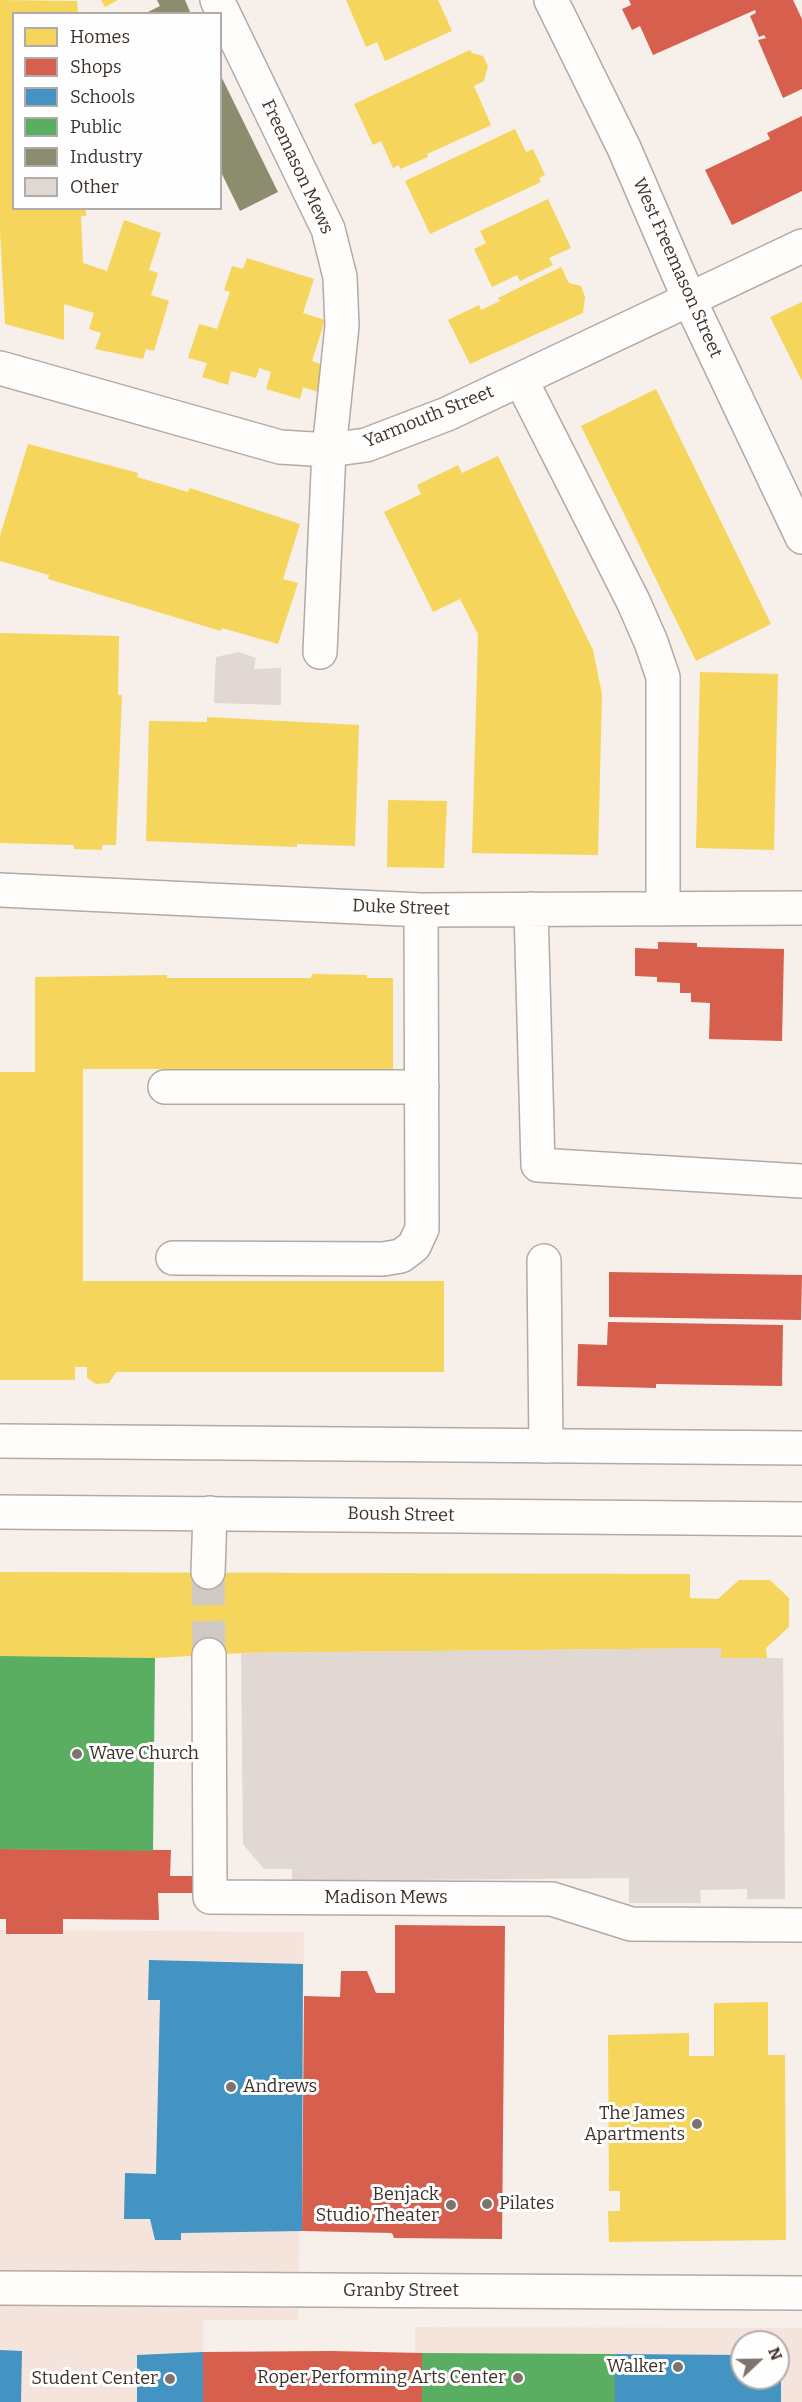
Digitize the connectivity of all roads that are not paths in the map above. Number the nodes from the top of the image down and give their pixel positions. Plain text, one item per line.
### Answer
1 (217, 0) edge
2 (550, 0) edge
3 (802, 246) edge
4 (690, 301) junction
5 (0, 368) edge
6 (521, 380) junction
7 (329, 450) junction
8 (802, 537) edge
9 (320, 652) dead end
10 (0, 890) edge
11 (802, 908) edge
12 (531, 909) junction
13 (663, 909) junction
14 (421, 910) junction
15 (165, 1087) dead end
16 (422, 1087) junction
17 (802, 1181) edge
18 (173, 1258) dead end
19 (544, 1261) dead end
20 (0, 1441) edge
21 (546, 1446) junction
22 (802, 1448) edge
23 (0, 1512) edge
24 (210, 1513) junction
25 (802, 1519) edge
26 (208, 1572) tunnel mouth
27 (209, 1654) tunnel mouth
28 (802, 1925) edge
29 (0, 2288) edge
30 (802, 2293) edge

1 - 7 street, Freemason Mews
2 - 4 street, West Freemason Street
3 - 4 street, Yarmouth Street
4 - 6 street, Yarmouth Street
4 - 8 street, West Freemason Street
5 - 7 street, Yarmouth Street
6 - 7 street, Yarmouth Street
6 - 13 street
7 - 9 street, Freemason Mews
10 - 14 street, Duke Street
11 - 13 street, Duke Street
12 - 13 street, Duke Street
12 - 14 street, Duke Street
12 - 17 street
14 - 16 street
15 - 16 street
16 - 18 street
19 - 21 street
20 - 21 street
21 - 22 street
23 - 24 street, Boush Street
24 - 25 street, Boush Street
24 - 26 street
27 - 28 street, Madison Mews
29 - 30 street, Granby Street

